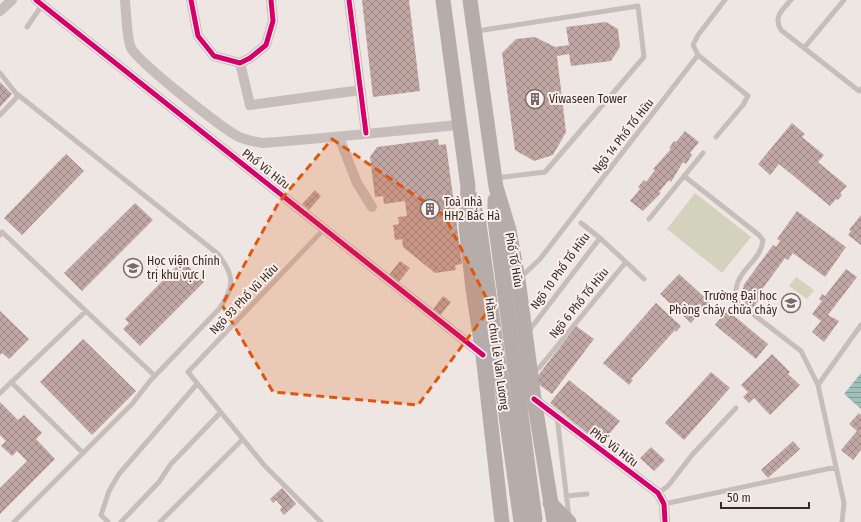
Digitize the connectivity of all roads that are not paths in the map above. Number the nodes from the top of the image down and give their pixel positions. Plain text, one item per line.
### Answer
1 (12, 0) edge
2 (125, 0) edge
3 (191, 0) edge
4 (271, 0) edge
5 (349, 0) edge
6 (443, 0) edge
7 (470, 0) edge
8 (726, 0) edge
9 (791, 0) edge
10 (844, 0) edge
11 (39, 3) edge
12 (0, 11) edge
13 (27, 27) dead end
14 (474, 31) junction
15 (804, 48) junction
16 (698, 55) junction
17 (240, 62) junction
18 (0, 73) edge
19 (861, 88) edge
20 (361, 90) junction
21 (17, 94) junction
22 (0, 114) edge
23 (459, 125) junction
24 (366, 133) junction
25 (716, 137) dead end
26 (339, 138) junction
27 (703, 153) dead end
28 (684, 176) junction
29 (495, 183) junction
30 (468, 188) junction
31 (372, 207) dead end
32 (648, 219) dead end
33 (581, 223) dead end
34 (325, 228) junction
35 (0, 234) edge
36 (600, 238) junction
37 (626, 262) junction
38 (518, 279) junction
39 (644, 279) dead end
40 (86, 311) junction
41 (861, 325) edge
42 (526, 335) junction
43 (483, 354) junction
44 (530, 374) junction
45 (155, 376) junction
46 (11, 382) junction
47 (197, 384) junction
48 (818, 385) junction
49 (0, 393) edge
50 (534, 399) junction
51 (736, 408) dead end
52 (220, 413) junction
53 (557, 416) junction
54 (242, 440) junction
55 (83, 453) junction
56 (836, 468) junction
57 (587, 494) dead end
58 (658, 494) junction
59 (566, 496) junction
60 (550, 502) junction
61 (664, 504) junction
62 (500, 518) edge
63 (535, 519) dead end
64 (14, 522) edge
65 (108, 522) edge
66 (121, 522) edge
67 (160, 522) edge
68 (320, 522) edge
69 (521, 522) edge
70 (554, 522) edge
71 (569, 522) edge
72 (665, 522) edge
73 (842, 522) edge

1 - 12 street
2 - 26 street
3 - 17 street
4 - 17 street
5 - 20 street
6 - 23 main road
7 - 14 main road, Phố Tố Hữu
8 - 16 lane
9 - 15 lane
10 - 15 lane
11 - 13 lane
11 - 34 street, Phố Vũ Hữu
14 - 29 main road, Phố Tố Hữu
14 - 29 lane
15 - 19 lane
16 - 25 lane
16 - 38 lane, Ngõ 14 Phố Tố Hữu
17 - 20 street
18 - 21 lane
20 - 24 street
21 - 22 lane
21 - 45 lane
23 - 24 street
23 - 30 main road
24 - 26 street
26 - 31 street
27 - 28 lane
28 - 32 lane
28 - 48 lane
29 - 38 main road, Phố Tố Hữu
29 - 63 main road, Hầm chui Lê Văn Lương
30 - 43 main road
30 - 69 main road, Hầm chui Lê Văn Lương
33 - 36 lane, Ngõ 10 Phố Tố Hữu
34 - 43 street, Phố Vũ Hữu
34 - 47 lane, Ngõ 93 Phố Vũ Hữu
35 - 40 lane
36 - 37 lane
36 - 42 lane, Ngõ 10 Phố Tố Hữu
37 - 39 lane
37 - 44 lane, Ngõ 6 Phố Tố Hữu
38 - 42 main road, Phố Tố Hữu
40 - 45 lane
40 - 46 lane
41 - 48 lane
42 - 44 main road, Phố Tố Hữu
43 - 62 main road
44 - 50 main road, Phố Tố Hữu
45 - 55 lane
46 - 49 lane
46 - 55 lane
47 - 52 lane
47 - 65 lane
48 - 56 lane
50 - 53 street, Phố Vũ Hữu
50 - 60 main road, Phố Tố Hữu
51 - 58 lane
52 - 54 lane
52 - 66 lane
53 - 58 street, Phố Vũ Hữu
53 - 59 lane
54 - 67 lane
54 - 68 lane
55 - 64 lane
56 - 61 lane
56 - 73 lane
57 - 59 lane
58 - 61 street, Phố Vũ Hữu
59 - 71 lane
60 - 70 main road, Phố Tố Hữu
60 - 71 main road
61 - 72 street, Phố Vũ Hữu

